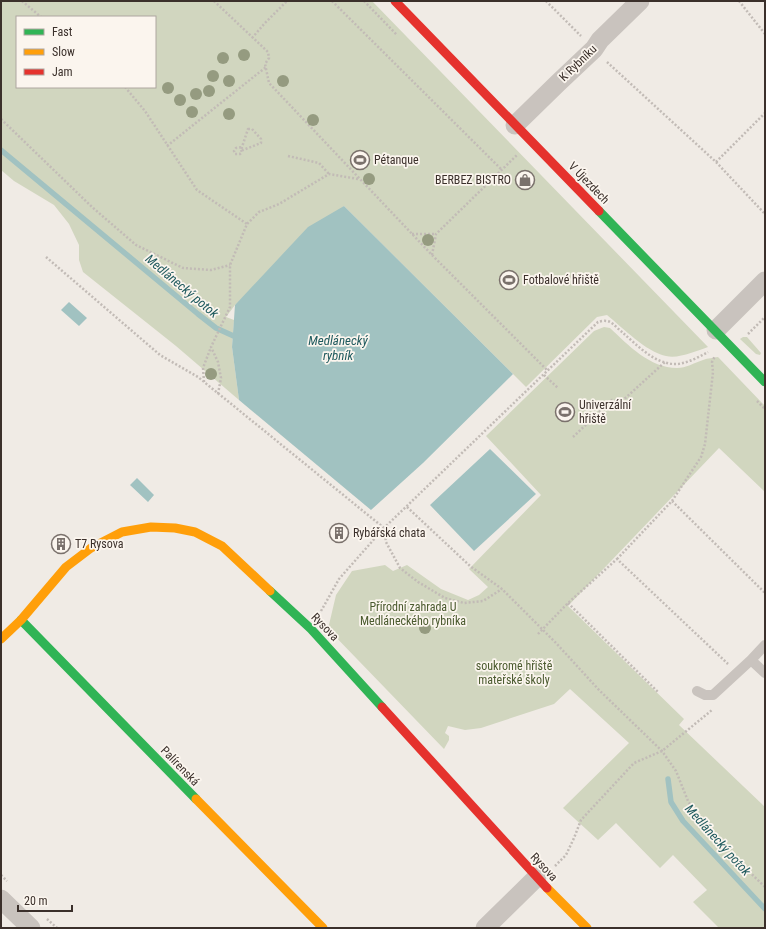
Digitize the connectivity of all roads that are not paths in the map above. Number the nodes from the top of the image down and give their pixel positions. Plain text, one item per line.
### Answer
1 (395, 1) edge
2 (640, 1) edge
3 (515, 125) junction
4 (765, 281) edge
5 (719, 334) junction
6 (765, 382) edge
7 (21, 620) junction
8 (1, 639) edge
9 (765, 645) edge
10 (751, 660) junction
11 (765, 673) edge
12 (697, 691) dead end
13 (537, 877) junction
14 (1, 899) edge
15 (31, 928) edge
16 (323, 928) edge
17 (485, 928) edge
18 (587, 928) edge

1 - 3 street, V Újezdech
2 - 3 street, K Rybníku
3 - 5 street, V Újezdech
4 - 5 street
5 - 6 street, V Újezdech
7 - 8 street, Rysova
7 - 13 street, Rysova
7 - 16 street, Palírenská
9 - 10 lane
10 - 11 lane
10 - 12 lane
13 - 17 street
13 - 18 street, Rysova
14 - 15 street

